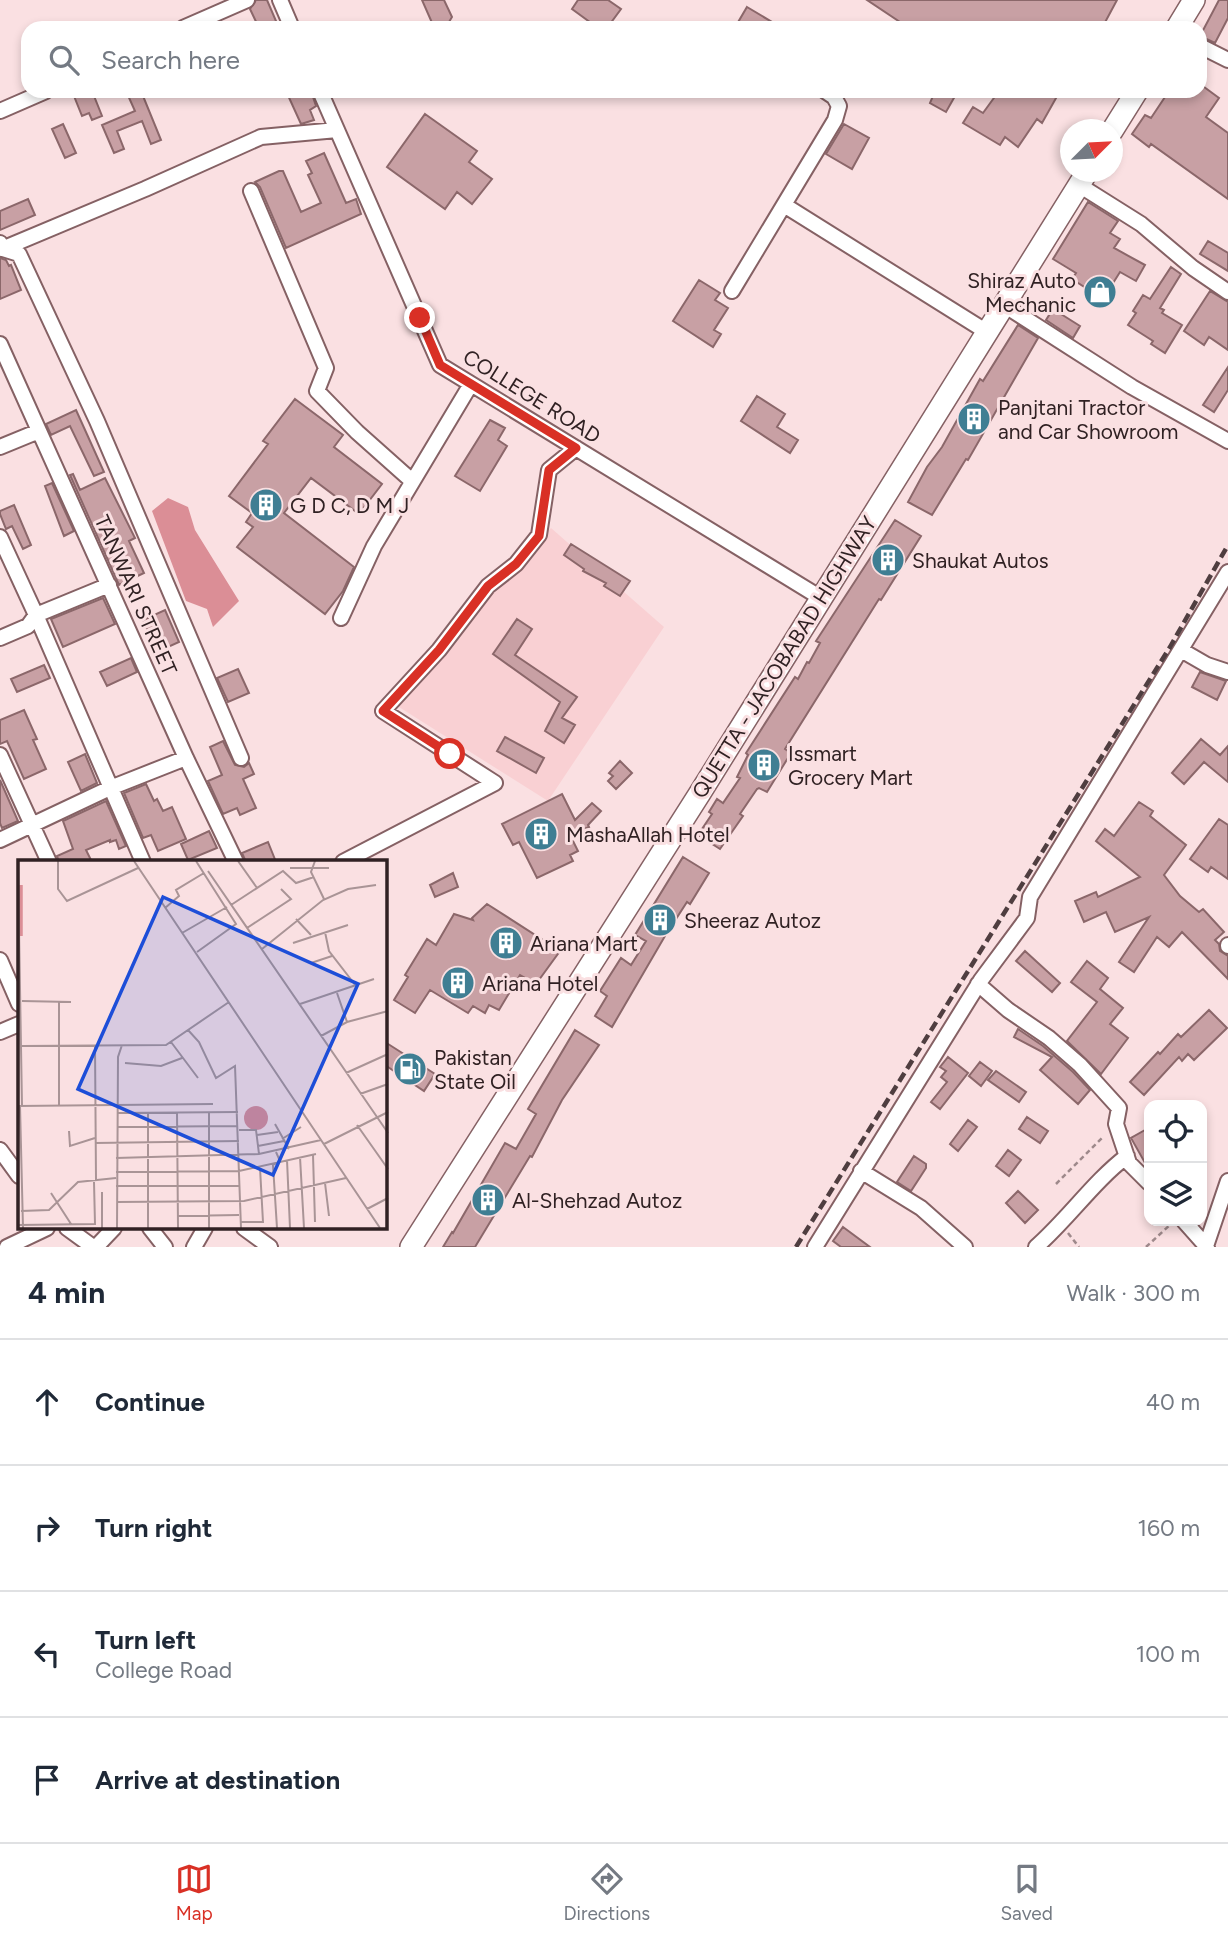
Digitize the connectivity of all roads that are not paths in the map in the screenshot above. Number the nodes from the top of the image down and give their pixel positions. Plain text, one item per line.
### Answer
1 (247, 0) edge
2 (280, 0) edge
3 (1194, 0) edge
4 (199, 21) edge
5 (289, 21) edge
6 (1181, 21) edge
7 (1207, 50) edge
8 (1228, 60) edge
9 (30, 98) edge
10 (323, 98) edge
11 (835, 98) edge
12 (1133, 98) edge
13 (0, 111) edge
14 (1120, 119) edge
15 (337, 130) junction
16 (1081, 182) edge
17 (1088, 182) edge
18 (251, 191) dead end
19 (785, 205) junction
20 (1, 247) edge
21 (732, 290) dead end
22 (1228, 292) edge
23 (1004, 305) junction
24 (988, 332) junction
25 (0, 344) edge
26 (471, 384) junction
27 (39, 431) junction
28 (1228, 441) edge
29 (0, 447) edge
30 (576, 448) junction
31 (412, 481) junction
32 (0, 537) edge
33 (1228, 572) edge
34 (109, 585) junction
35 (821, 598) junction
36 (36, 615) junction
37 (341, 618) dead end
38 (0, 638) edge
39 (1181, 650) junction
40 (1228, 671) edge
41 (0, 755) edge
42 (186, 758) junction
43 (241, 758) dead end
44 (110, 788) junction
45 (31, 824) junction
46 (0, 840) edge
47 (48, 860) edge
48 (142, 860) edge
49 (235, 860) edge
50 (347, 860) edge
51 (0, 960) edge
52 (978, 984) junction
53 (18, 1002) edge
54 (18, 1024) edge
55 (0, 1032) edge
56 (1127, 1156) junction
57 (2, 1160) edge
58 (861, 1171) junction
59 (18, 1175) edge
60 (1144, 1177) edge
61 (1228, 1181) edge
62 (1189, 1226) edge
63 (43, 1230) edge
64 (67, 1230) edge
65 (68, 1230) edge
66 (112, 1230) edge
67 (152, 1230) edge
68 (204, 1230) edge
69 (247, 1230) edge
70 (1207, 1246) edge
71 (7, 1247) edge
72 (80, 1247) edge
73 (94, 1247) edge
74 (165, 1247) edge
75 (194, 1247) edge
76 (270, 1247) edge
77 (411, 1247) edge
78 (815, 1247) edge
79 (965, 1247) edge
80 (1036, 1247) edge

1 - 4 street
2 - 5 street
3 - 6 highway
7 - 8 street
9 - 13 street
10 - 15 street, COLLEGE ROAD
11 - 19 street
12 - 14 highway
15 - 20 street
15 - 26 street, COLLEGE ROAD
16 - 23 highway, QUETTA - JACOBABAD HIGHWAY
17 - 22 street
18 - 31 street
19 - 21 street
19 - 24 street
20 - 43 street
23 - 24 highway, QUETTA - JACOBABAD HIGHWAY
23 - 28 street
24 - 35 highway, QUETTA - JACOBABAD HIGHWAY
25 - 27 street, TANWARI STREET
26 - 30 street, COLLEGE ROAD
26 - 31 street
27 - 29 street
27 - 34 street, TANWARI STREET
30 - 35 street, COLLEGE ROAD
30 - 50 street
31 - 37 street
32 - 36 street
33 - 39 street
34 - 36 street
34 - 42 street, TANWARI STREET
35 - 77 highway, QUETTA - JACOBABAD HIGHWAY
36 - 38 street
36 - 44 street
39 - 40 street
39 - 52 street
41 - 45 street
42 - 44 street
42 - 49 street, TANWARI STREET
44 - 45 street
44 - 48 street
45 - 46 street
45 - 47 street
51 - 53 street
52 - 56 street
52 - 58 street
54 - 55 street
56 - 60 street
56 - 80 street
57 - 59 street
58 - 78 street
58 - 79 street
61 - 70 street
62 - 70 street
63 - 71 street
64 - 72 street
65 - 73 street
66 - 73 street
67 - 74 street
68 - 75 street
69 - 76 street

